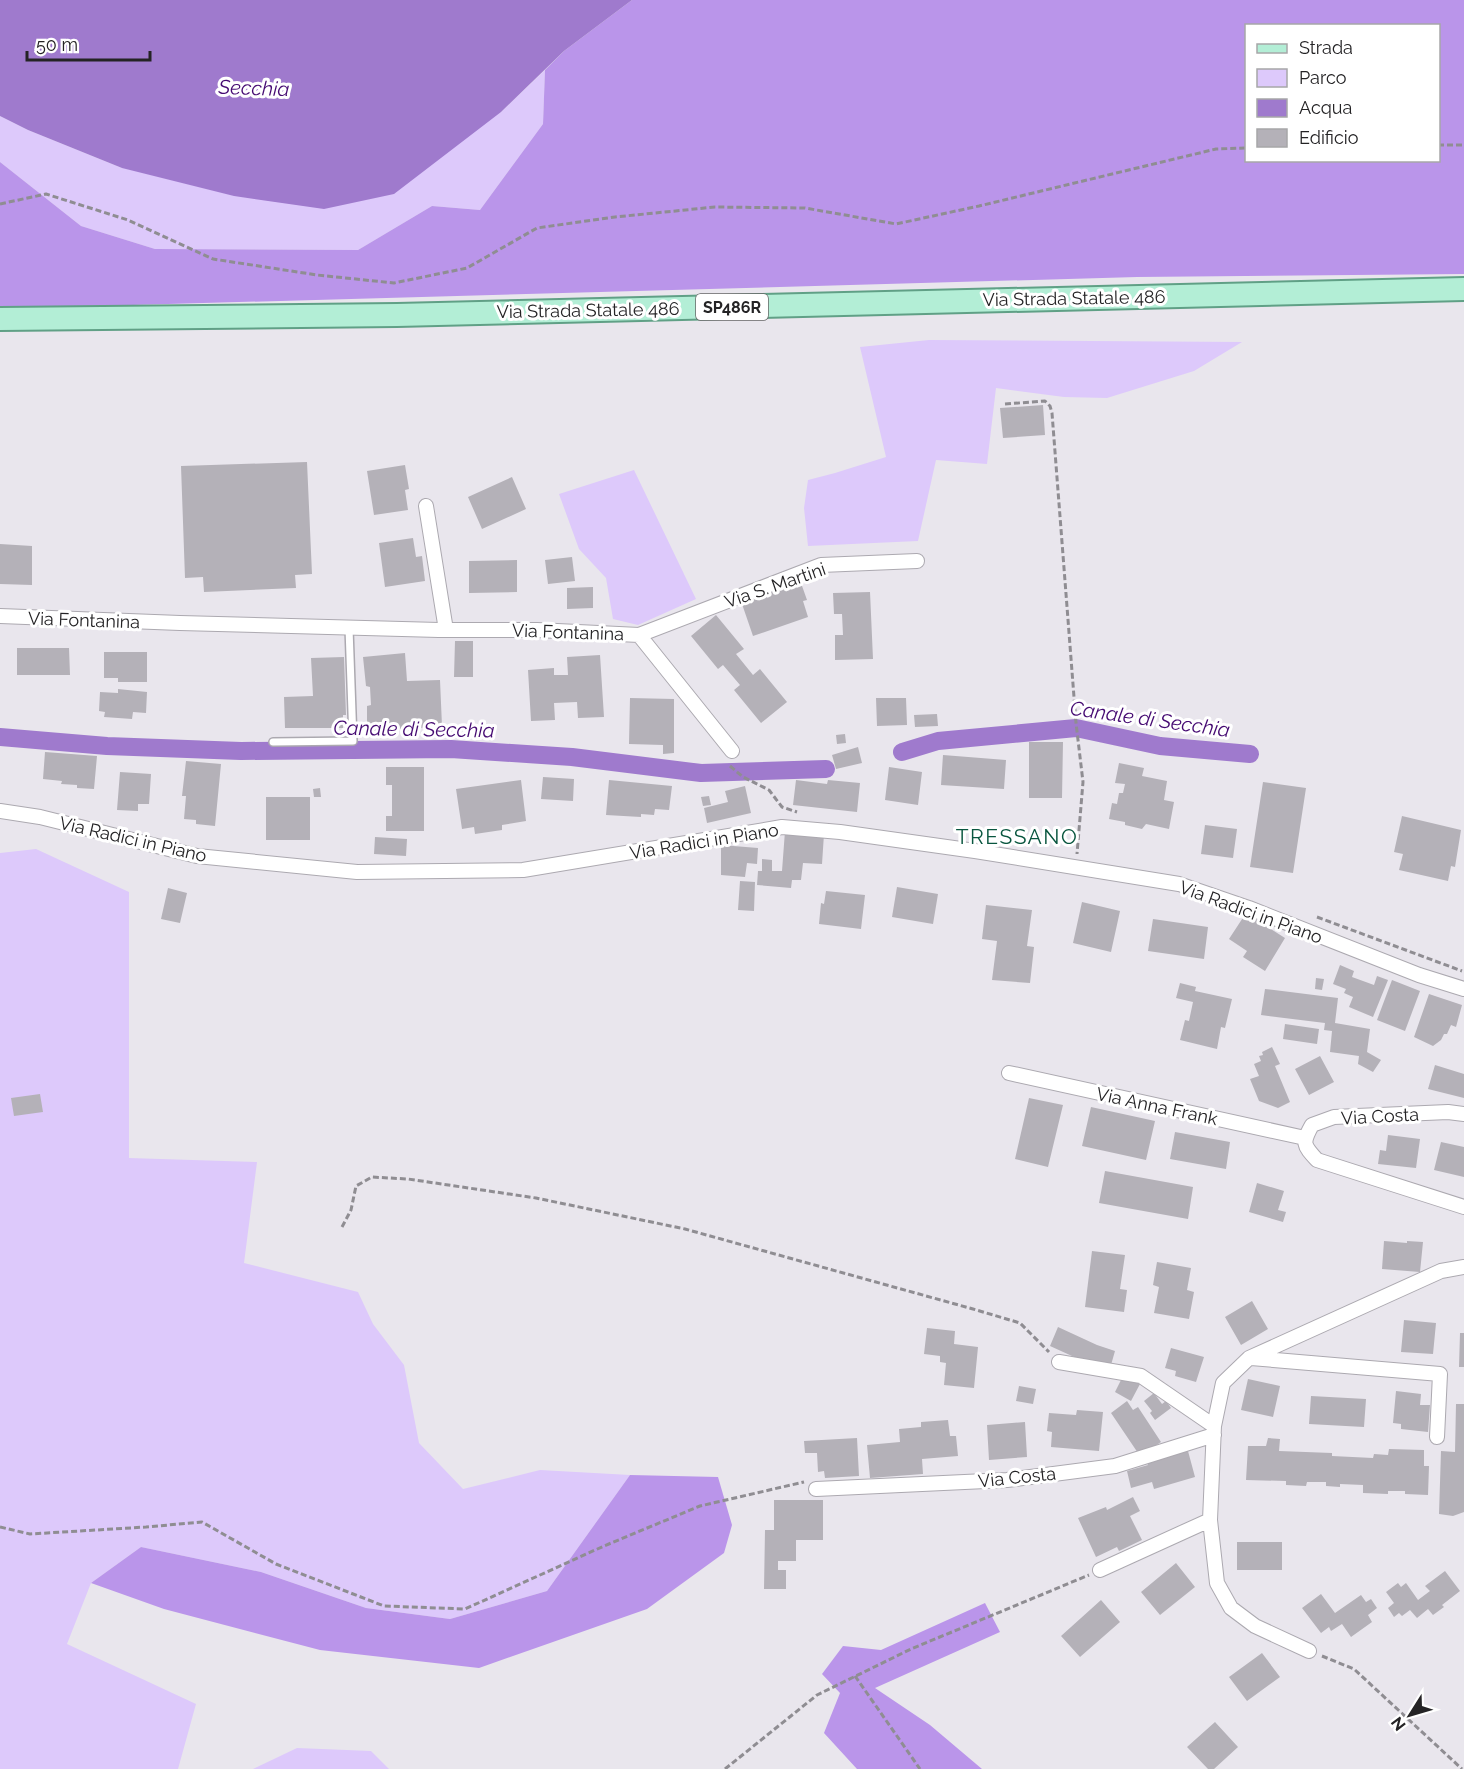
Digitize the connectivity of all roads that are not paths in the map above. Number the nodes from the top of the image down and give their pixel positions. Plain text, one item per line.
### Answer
1 (1464, 290) edge
2 (0, 319) edge
3 (426, 506) dead end
4 (917, 561) dead end
5 (0, 616) edge
6 (349, 628) junction
7 (446, 630) junction
8 (639, 635) junction
9 (273, 742) dead end
10 (732, 751) dead end
11 (0, 812) edge
12 (1464, 989) edge
13 (1010, 1074) dead end
14 (1464, 1114) edge
15 (1305, 1138) junction
16 (1464, 1207) edge
17 (1464, 1267) edge
18 (1249, 1358) junction
19 (1059, 1362) road end
20 (1214, 1430) junction
21 (1437, 1437) dead end
22 (816, 1489) road end
23 (1210, 1520) junction
24 (1100, 1570) road end
25 (1309, 1651) road end

1 - 2 main road, Via Strada Statale 486 / SP486R
3 - 7 street
4 - 8 street, Via S. Martini
5 - 6 street, Via Fontanina
6 - 7 street, Via Fontanina
6 - 9 lane
7 - 8 street, Via Fontanina
8 - 10 street, Via Fontanina
11 - 12 street, Via Radici in Piano
13 - 15 street, Via Anna Frank
14 - 15 street, Via Costa
15 - 16 street
17 - 18 street
18 - 20 street
18 - 21 street
19 - 20 street
20 - 22 street, Via Costa
20 - 23 street
23 - 24 street
23 - 25 street

